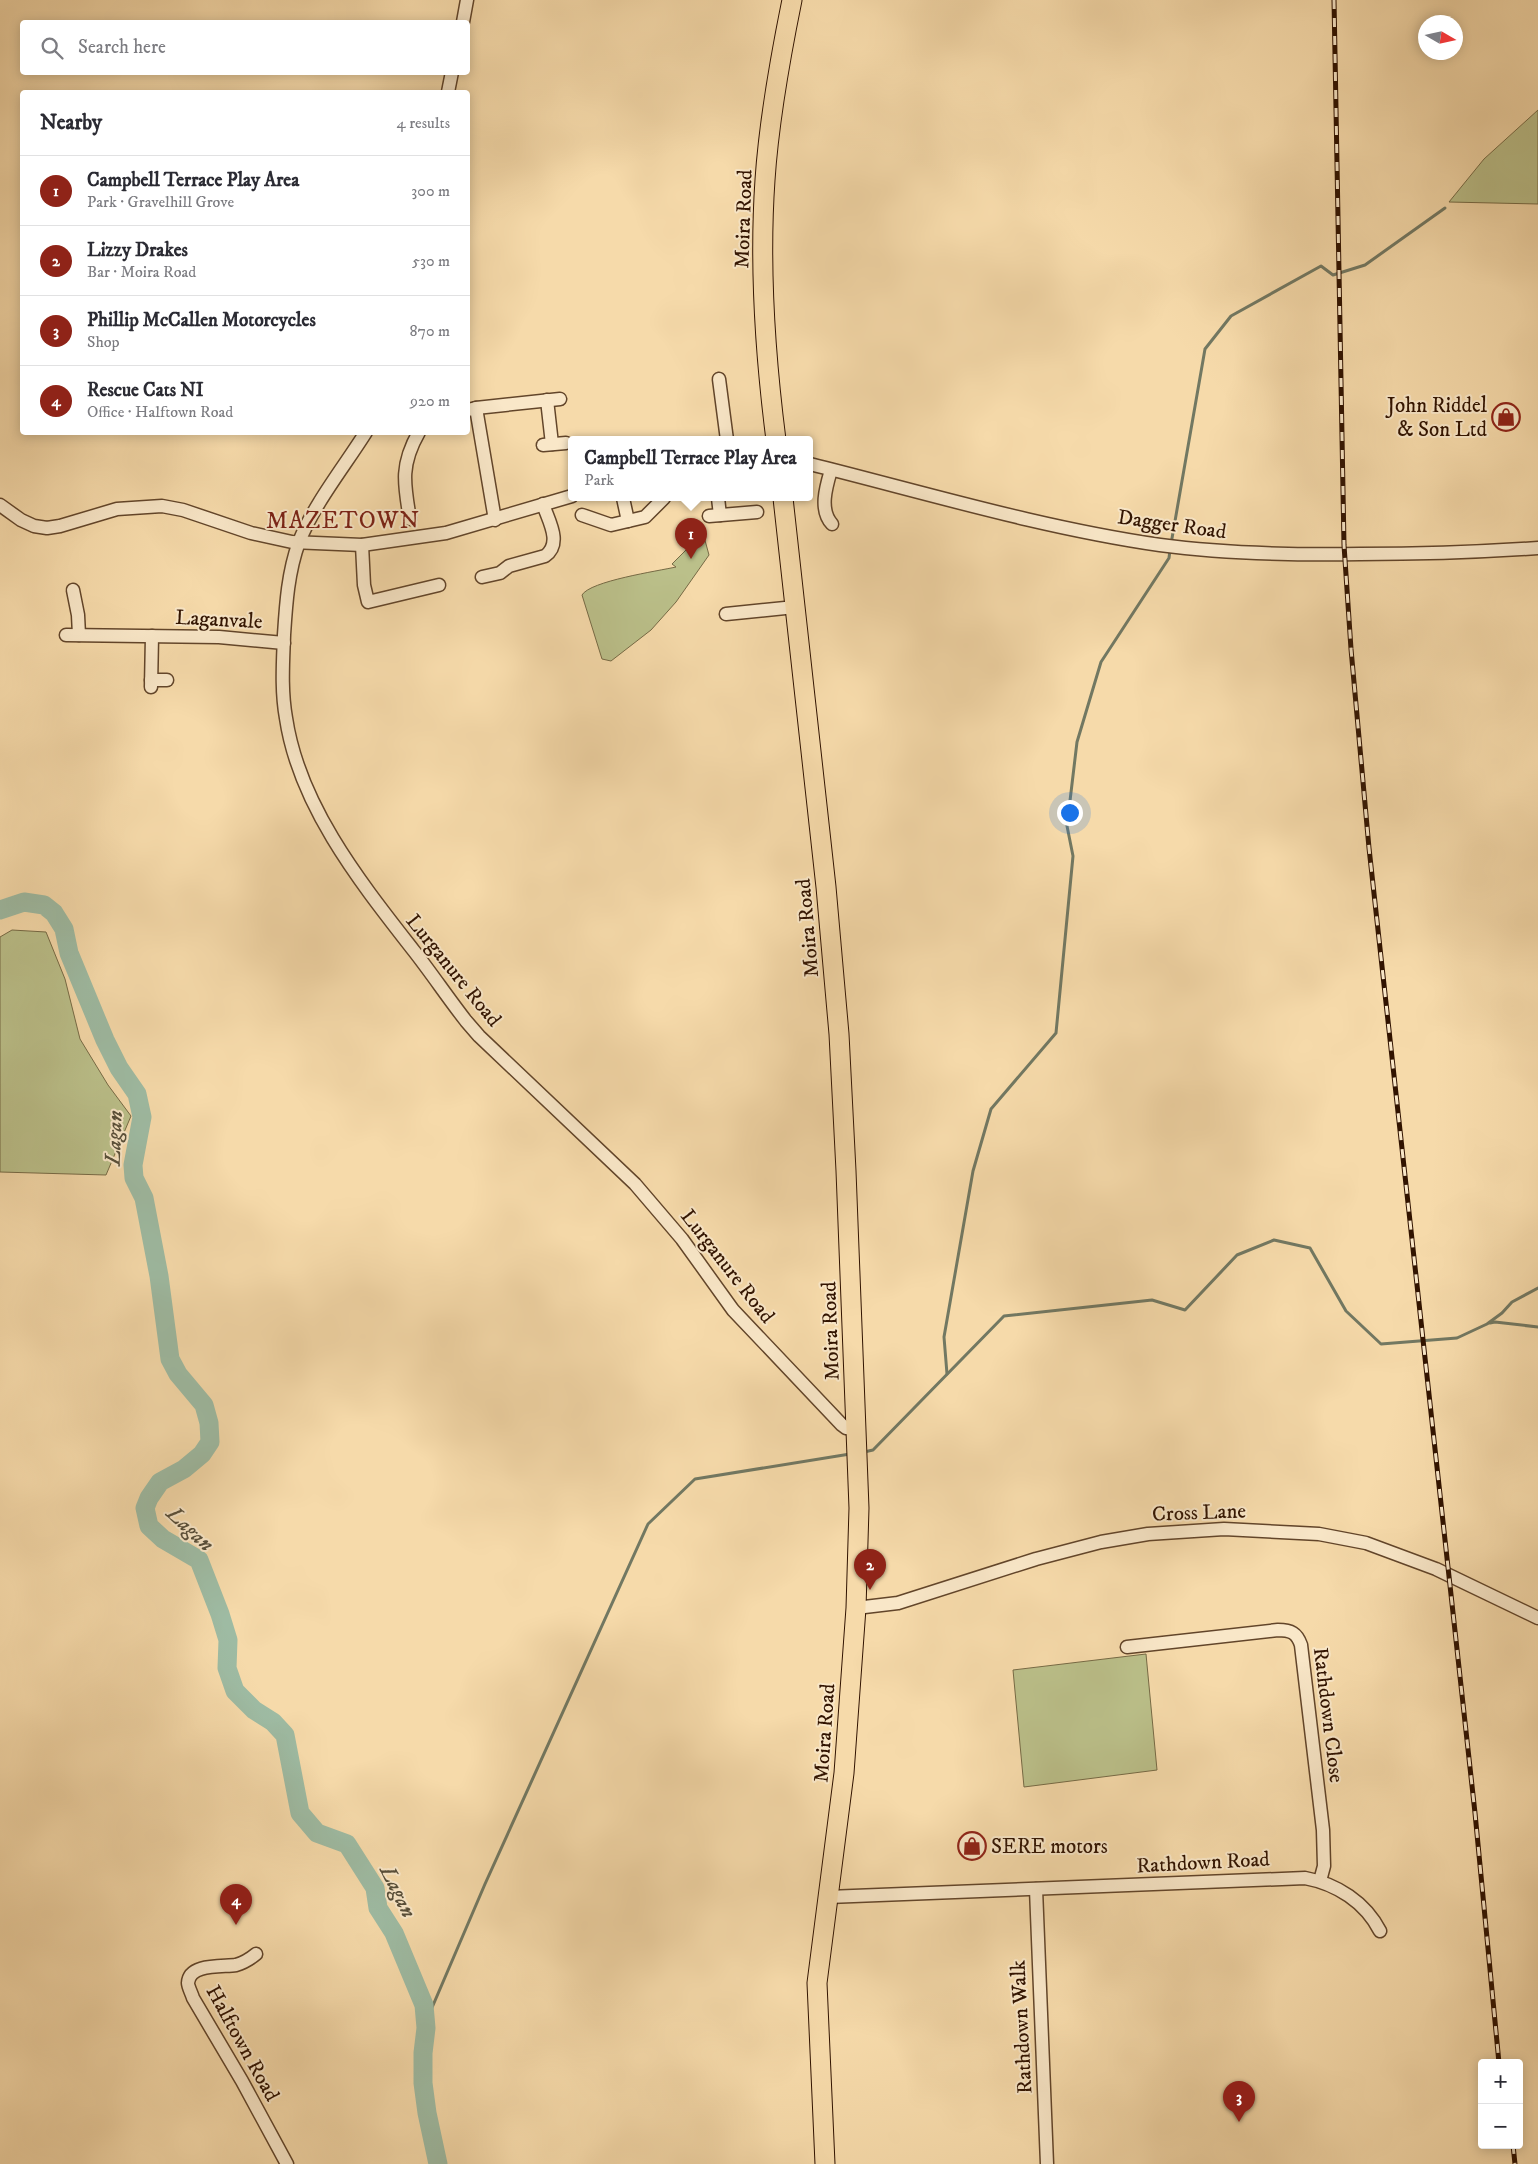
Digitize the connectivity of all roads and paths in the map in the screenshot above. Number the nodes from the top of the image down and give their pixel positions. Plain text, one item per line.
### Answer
1 (467, 0) edge
2 (792, 0) edge
3 (463, 20) edge
4 (451, 75) edge
5 (448, 90) edge
6 (716, 387) dead end
7 (472, 409) edge
8 (364, 435) edge
9 (418, 435) edge
10 (726, 436) edge
11 (776, 436) edge
12 (566, 442) dead end
13 (813, 465) edge
14 (831, 470) junction
15 (568, 497) edge
16 (624, 501) edge
17 (661, 501) edge
18 (717, 501) edge
19 (783, 501) edge
20 (543, 504) junction
21 (0, 506) edge
22 (757, 512) dead end
23 (582, 515) dead end
24 (410, 519) dead end
25 (495, 520) junction
26 (628, 521) junction
27 (832, 524) dead end
28 (299, 543) junction
29 (362, 545) junction
30 (1538, 548) edge
31 (482, 577) dead end
32 (439, 585) dead end
33 (73, 590) dead end
34 (795, 607) junction
35 (726, 614) dead end
36 (152, 636) junction
37 (284, 643) junction
38 (167, 680) dead end
39 (856, 1445) junction
40 (856, 1608) junction
41 (1538, 1618) edge
42 (1127, 1647) dead end
43 (1320, 1881) junction
44 (1036, 1889) junction
45 (828, 1897) junction
46 (1380, 1931) dead end
47 (256, 1954) dead end
48 (286, 2164) edge
49 (825, 2164) edge
50 (1047, 2164) edge

1 - 3 street
2 - 11 highway, Moira Road
4 - 5 street
6 - 10 street
7 - 12 street
7 - 25 street
8 - 28 street, Lurganure Road
9 - 24 street
13 - 14 street, Dagger Road
14 - 27 street
14 - 30 street, Dagger Road
15 - 20 street
16 - 26 street
17 - 26 street
18 - 22 street
19 - 34 highway, Moira Road
20 - 25 street
20 - 31 street
21 - 28 street
23 - 26 street
25 - 29 street
28 - 29 street
28 - 37 street, Lurganure Road
29 - 32 street
33 - 36 street, Laganvale
34 - 35 street
34 - 39 highway, Moira Road
36 - 37 street, Laganvale
36 - 38 street, Laganvale
37 - 39 street, Lurganure Road
39 - 40 highway, Moira Road
40 - 41 street, Cross Lane
40 - 45 highway, Moira Road
42 - 43 street, Rathdown Close
43 - 44 street, Rathdown Road
43 - 46 street, Rathdown Road
44 - 45 street, Rathdown Road
44 - 50 street, Rathdown Walk
45 - 49 highway, Moira Road
47 - 48 street, Halftown Road

